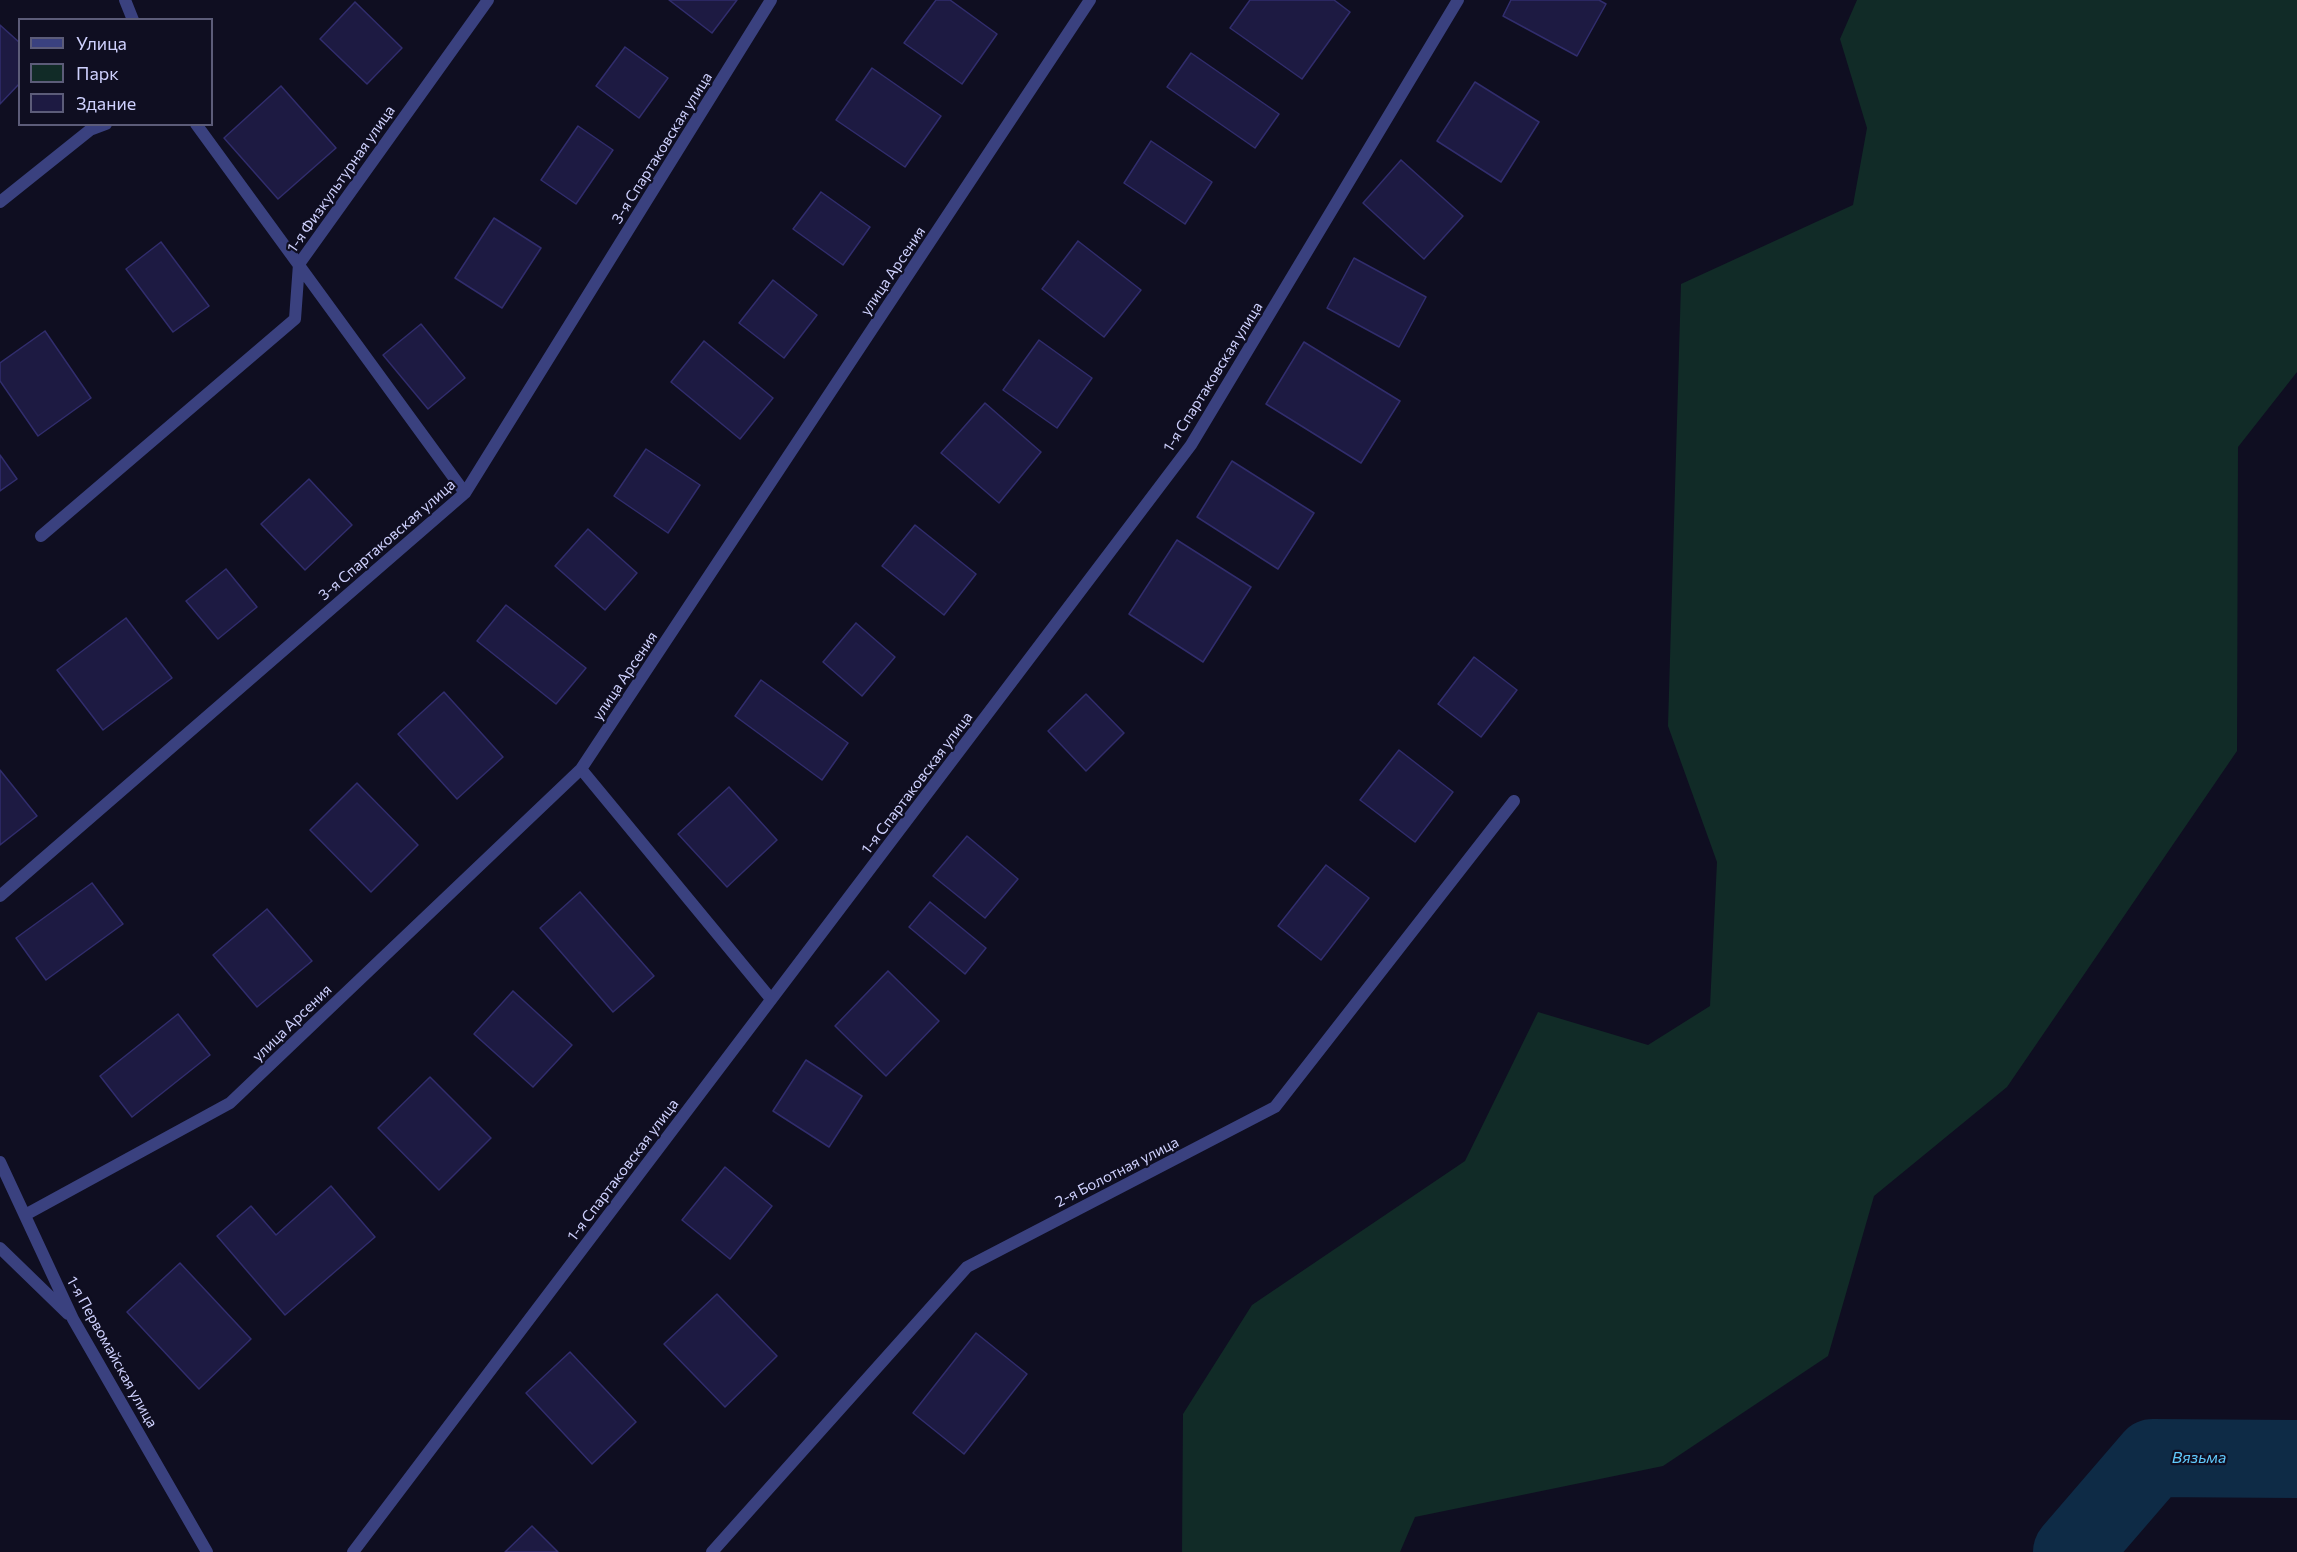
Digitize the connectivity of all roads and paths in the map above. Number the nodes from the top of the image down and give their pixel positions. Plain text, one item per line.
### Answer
1 (125, 0) edge
2 (488, 0) edge
3 (771, 0) edge
4 (1090, 0) edge
5 (1458, 0) edge
6 (132, 18) edge
7 (101, 126) edge
8 (197, 126) edge
9 (0, 202) edge
10 (299, 264) junction
11 (465, 493) junction
12 (41, 536) dead end
13 (582, 769) junction
14 (1514, 801) dead end
15 (0, 896) edge
16 (771, 999) junction
17 (0, 1162) edge
18 (24, 1215) junction
19 (0, 1248) edge
20 (74, 1319) junction
21 (207, 1552) edge
22 (353, 1552) edge
23 (712, 1552) edge

1 - 6 street
2 - 10 street, 1-я Физкультурная улица
3 - 11 street, 3-я Спартаковская улица
4 - 13 street, улица Арсения
5 - 16 street, 1-я Спартаковская улица
7 - 9 street
8 - 10 street
10 - 11 street
10 - 12 street, 1-я Физкультурная улица
11 - 15 street, 3-я Спартаковская улица
13 - 16 street
13 - 18 street, улица Арсения
14 - 23 street, 2-я Болотная улица
16 - 22 street, 1-я Спартаковская улица
17 - 18 street, 1-я Первомайская улица
18 - 20 street, 1-я Первомайская улица
19 - 20 street
20 - 21 street, 1-я Первомайская улица

